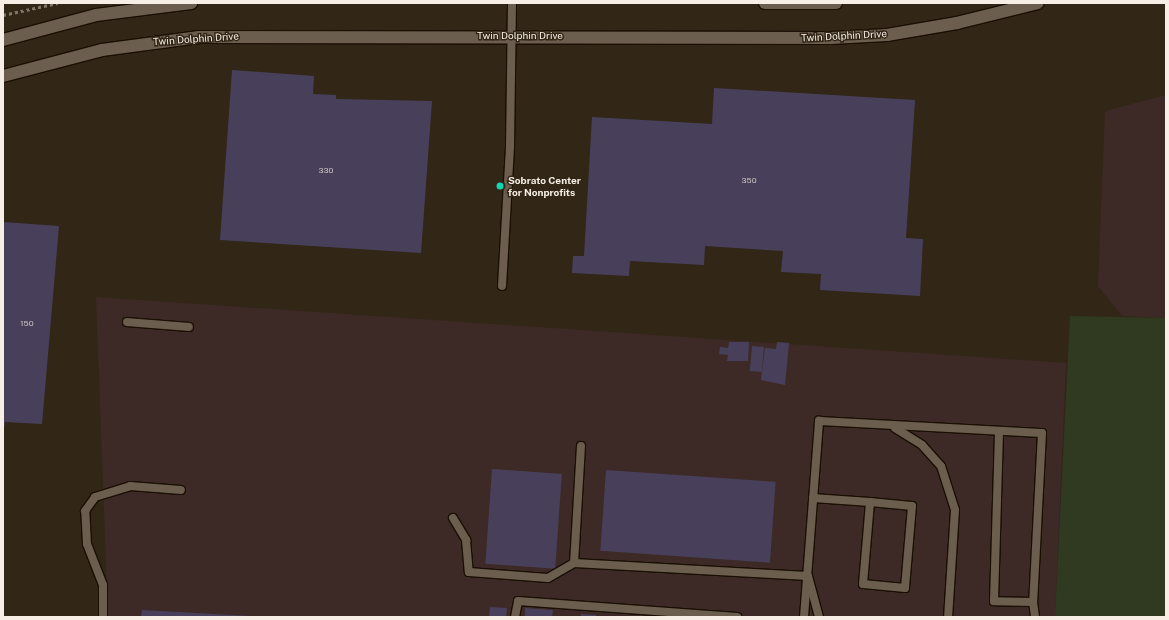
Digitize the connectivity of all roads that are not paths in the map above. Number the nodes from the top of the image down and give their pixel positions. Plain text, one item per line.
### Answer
1 (191, 3) edge
2 (512, 3) edge
3 (765, 3) edge
4 (836, 3) edge
5 (1038, 3) edge
6 (512, 36) junction
7 (3, 40) edge
8 (3, 76) edge
9 (502, 286) dead end
10 (127, 322) dead end
11 (189, 327) dead end
12 (894, 427) junction
13 (999, 432) junction
14 (581, 446) dead end
15 (182, 490) dead end
16 (813, 498) junction
17 (870, 502) junction
18 (453, 518) dead end
19 (574, 563) junction
20 (808, 576) junction
21 (1034, 602) junction
22 (103, 617) edge
23 (515, 617) edge
24 (737, 617) edge
25 (804, 617) edge
26 (819, 617) edge
27 (948, 617) edge
28 (1035, 617) edge

1 - 7 main road
2 - 6 lane
3 - 4 main road
5 - 6 main road, Twin Dolphin Drive
6 - 8 main road, Twin Dolphin Drive
6 - 9 lane
10 - 11 lane
12 - 13 lane
12 - 16 lane
12 - 27 lane
13 - 21 lane
13 - 21 lane
14 - 19 lane
15 - 22 lane
16 - 17 lane
16 - 20 lane
17 - 17 lane
18 - 19 lane
19 - 20 lane
20 - 25 lane
20 - 26 lane
21 - 28 lane
23 - 24 lane

